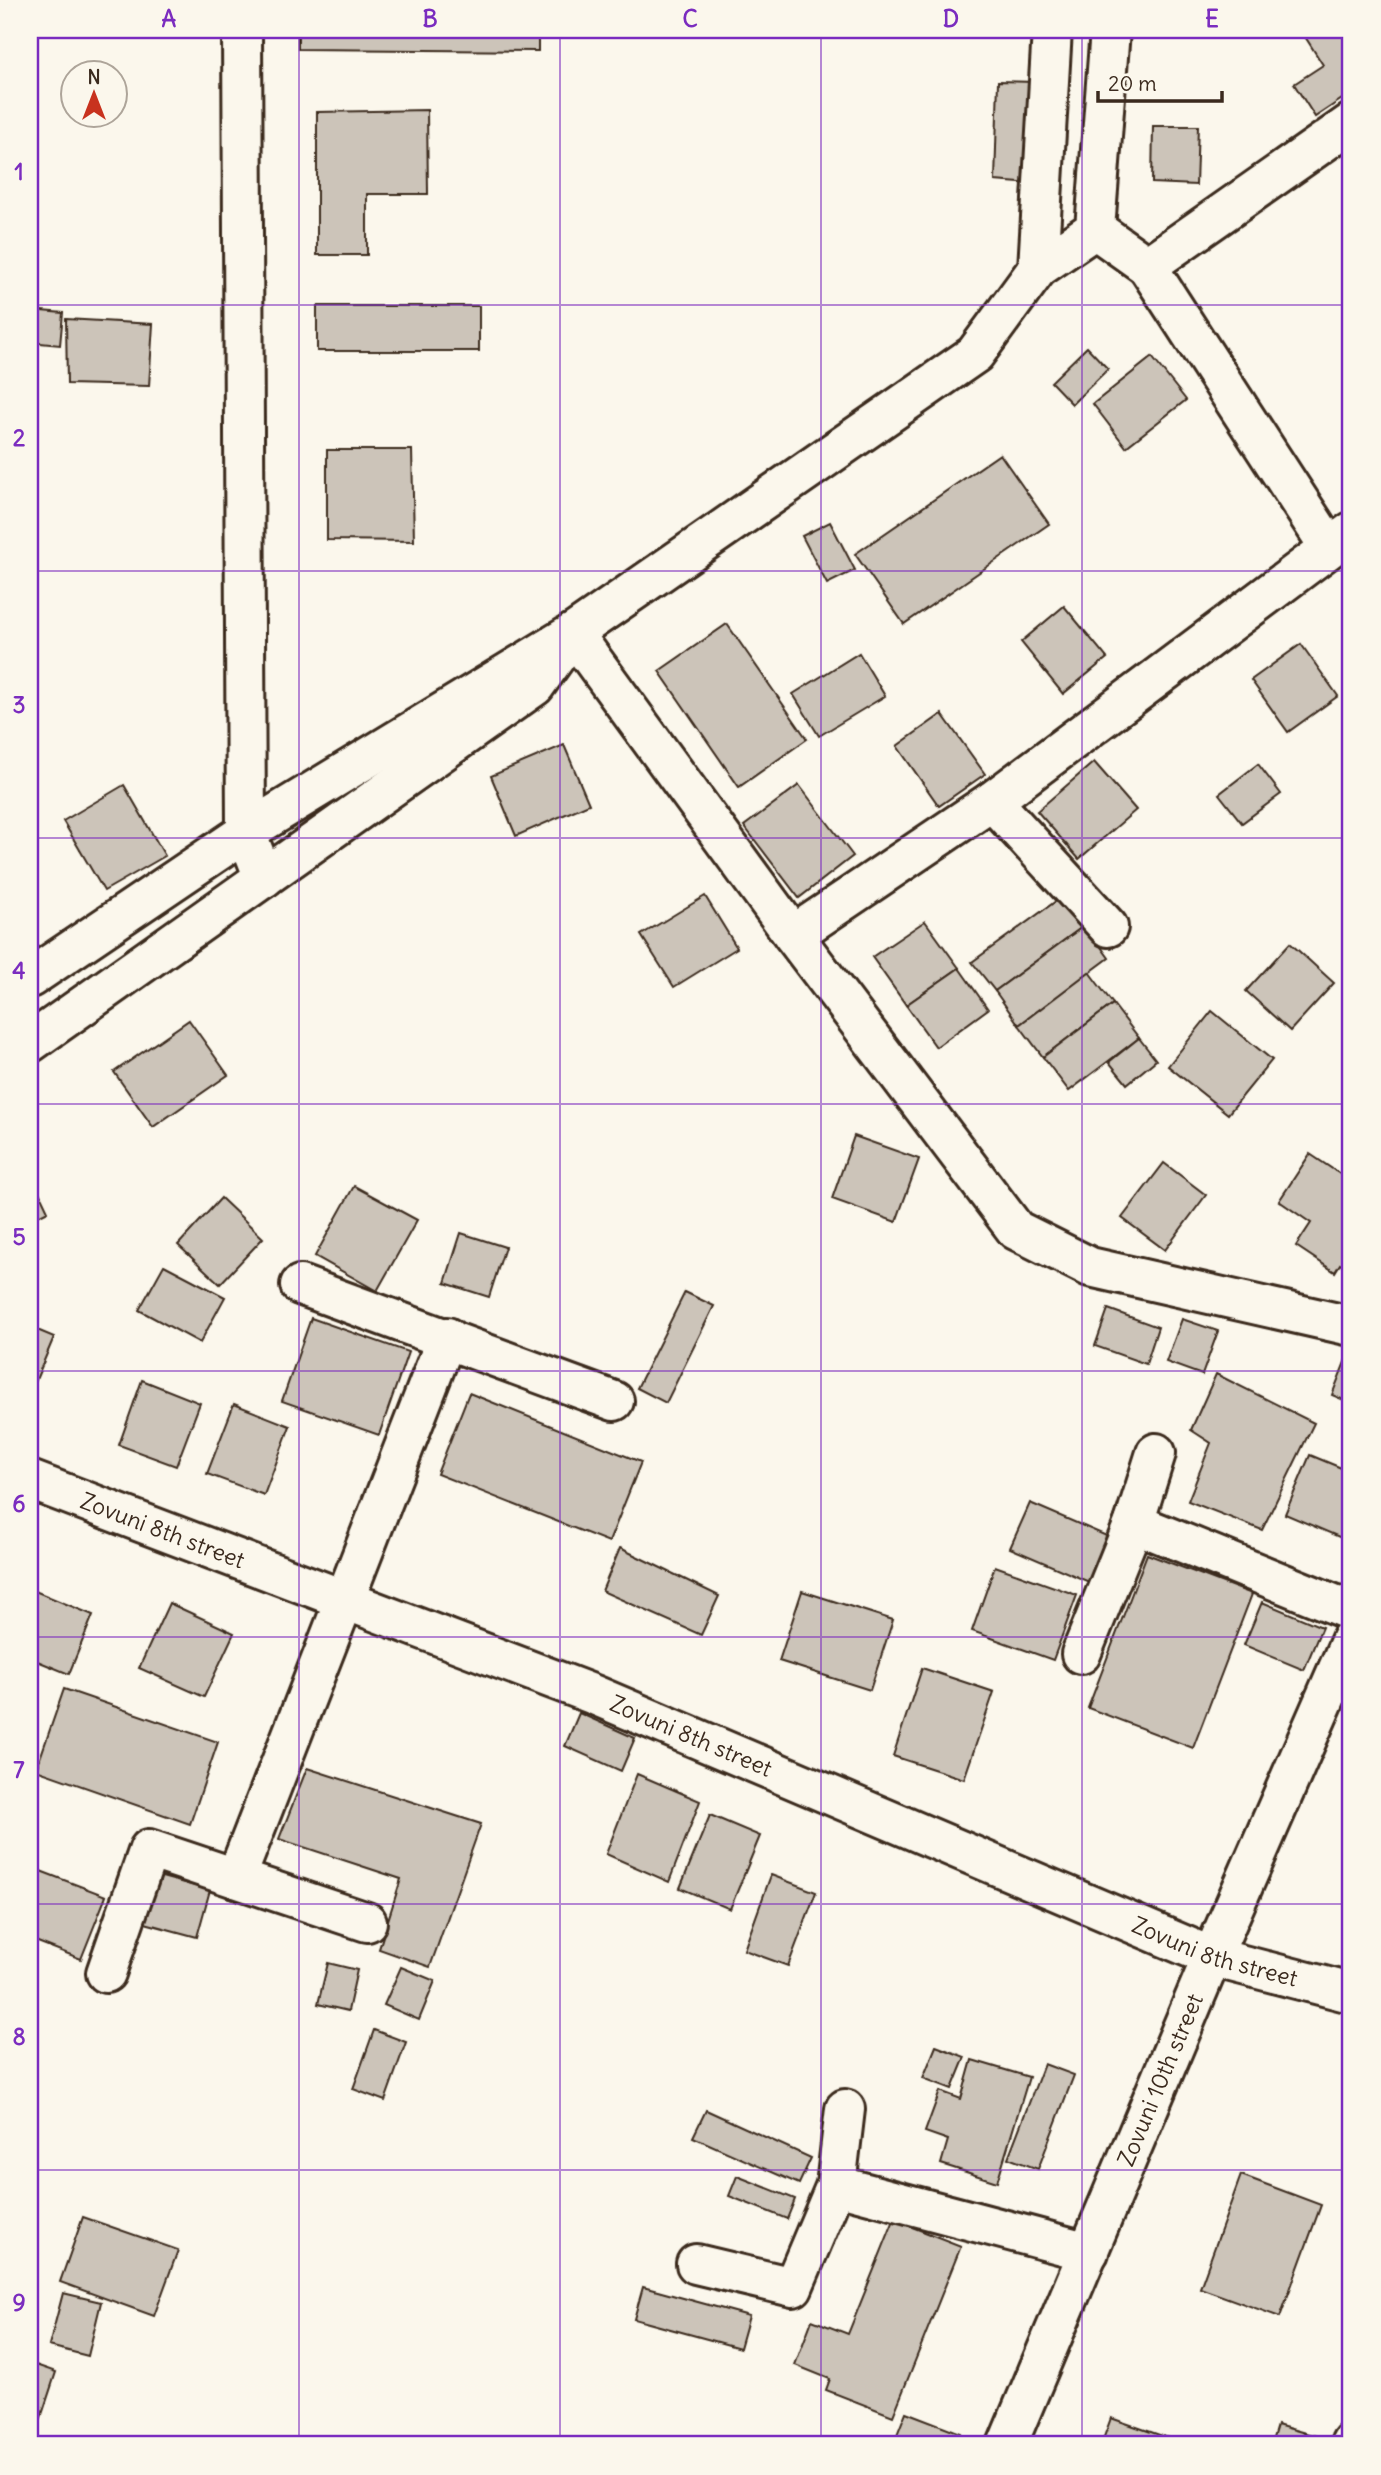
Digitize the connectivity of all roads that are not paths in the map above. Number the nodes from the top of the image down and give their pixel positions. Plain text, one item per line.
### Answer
1 (242, 30) edge
2 (1052, 30) edge
3 (1110, 30) edge
4 (1351, 124) edge
5 (1095, 229) junction
6 (1147, 266) junction
7 (1038, 268) junction
8 (1340, 540) edge
9 (573, 633) junction
10 (992, 800) junction
11 (246, 832) junction
12 (264, 878) junction
13 (1108, 928) dead end
14 (793, 935) junction
15 (30, 978) edge
16 (30, 1043) edge
17 (300, 1285) dead end
18 (1351, 1326) edge
19 (447, 1338) junction
20 (614, 1401) dead end
21 (1156, 1453) dead end
22 (30, 1480) edge
23 (1133, 1523) junction
24 (345, 1600) junction
25 (1351, 1611) edge
26 (1351, 1639) edge
27 (1081, 1654) dead end
28 (236, 1878) junction
29 (367, 1922) dead end
30 (1212, 1957) junction
31 (106, 1973) dead end
32 (1351, 1993) edge
33 (845, 2109) dead end
34 (836, 2185) junction
35 (1089, 2252) junction
36 (696, 2264) dead end
37 (1007, 2445) edge

1 - 11 street
2 - 7 street
3 - 5 street
4 - 6 street
5 - 6 street
5 - 7 street
6 - 8 street
7 - 9 street
8 - 10 street
9 - 11 street
9 - 12 street
9 - 14 street
10 - 13 street
10 - 14 street
11 - 12 street
11 - 15 street
12 - 16 street
14 - 18 street
17 - 19 street
19 - 20 street
19 - 24 street
21 - 23 street
22 - 24 street, Zovuni 8th street
23 - 25 street
23 - 27 street
24 - 28 street
24 - 30 street, Zovuni 8th street
26 - 30 street, Zovuni 10th street
28 - 29 street
28 - 31 street
30 - 32 street, Zovuni 8th street
30 - 35 street, Zovuni 10th street
33 - 34 street
34 - 35 street
34 - 36 street
35 - 37 street, Zovuni 10th street

